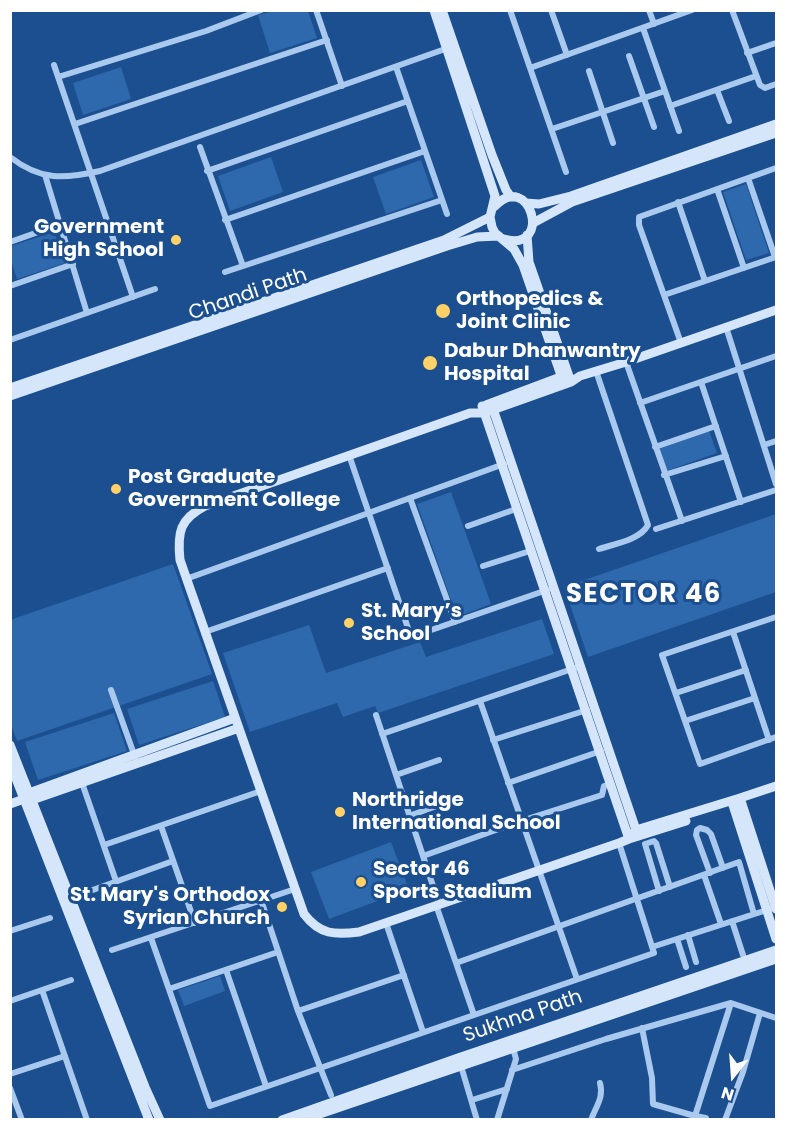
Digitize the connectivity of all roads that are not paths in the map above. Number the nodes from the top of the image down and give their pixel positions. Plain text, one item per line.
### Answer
1 (261, 10) edge
2 (316, 10) edge
3 (434, 10) edge
4 (442, 10) edge
5 (510, 10) edge
6 (649, 10) edge
7 (692, 10) edge
8 (732, 10) edge
9 (552, 11) edge
10 (654, 24) junction
11 (643, 28) junction
12 (327, 40) junction
13 (777, 43) edge
14 (451, 48) junction
15 (747, 53) junction
16 (567, 55) junction
17 (629, 56) dead end
18 (54, 65) dead end
19 (396, 67) junction
20 (530, 68) junction
21 (589, 71) dead end
22 (756, 76) junction
23 (58, 77) junction
24 (777, 84) edge
25 (342, 86) junction
26 (717, 90) junction
27 (665, 91) junction
28 (644, 98) junction
29 (408, 101) junction
30 (670, 106) junction
31 (603, 112) junction
32 (729, 121) dead end
33 (75, 124) junction
34 (777, 124) edge
35 (654, 127) dead end
36 (552, 129) junction
37 (679, 131) dead end
38 (777, 133) edge
39 (613, 143) dead end
40 (200, 147) dead end
41 (425, 151) junction
42 (10, 157) edge
43 (777, 168) edge
44 (207, 171) junction
45 (566, 172) dead end
46 (92, 173) junction
47 (45, 175) junction
48 (748, 178) junction
49 (717, 189) junction
50 (512, 197) junction
51 (442, 200) junction
52 (678, 202) junction
53 (526, 203) junction
54 (494, 207) junction
55 (447, 214) dead end
56 (490, 217) junction
57 (225, 220) junction
58 (533, 222) junction
59 (61, 224) junction
60 (527, 234) junction
61 (501, 238) junction
62 (10, 242) edge
63 (776, 257) edge
64 (73, 264) junction
65 (243, 266) junction
66 (744, 268) junction
67 (225, 272) dead end
68 (705, 281) junction
69 (10, 286) edge
70 (155, 290) dead end
71 (663, 295) junction
72 (133, 297) junction
73 (777, 310) edge
74 (87, 313) junction
75 (726, 327) junction
76 (10, 340) edge
77 (681, 343) junction
78 (777, 356) edge
79 (626, 362) junction
80 (739, 369) junction
81 (596, 371) junction
82 (566, 379) junction
83 (701, 381) junction
84 (10, 388) edge
85 (10, 396) edge
86 (640, 403) junction
87 (485, 409) junction
88 (716, 426) junction
89 (777, 441) edge
90 (764, 445) junction
91 (655, 447) junction
92 (349, 455) junction
93 (726, 456) junction
94 (506, 463) junction
95 (664, 475) junction
96 (777, 484) edge
97 (777, 490) edge
98 (410, 498) junction
99 (741, 502) junction
100 (516, 509) junction
101 (369, 513) junction
102 (682, 521) junction
103 (468, 526) dead end
104 (656, 529) dead end
105 (599, 549) dead end
106 (530, 551) junction
107 (483, 566) dead end
108 (388, 568) junction
109 (186, 579) junction
110 (549, 589) junction
111 (776, 620) edge
112 (454, 622) junction
113 (205, 632) junction
114 (733, 632) junction
115 (575, 668) junction
116 (746, 670) junction
117 (111, 690) dead end
118 (676, 693) junction
119 (755, 698) junction
120 (480, 701) junction
121 (589, 710) junction
122 (376, 715) dead end
123 (685, 721) junction
124 (237, 723) junction
125 (382, 734) junction
126 (777, 737) edge
127 (493, 740) junction
128 (769, 740) junction
129 (10, 745) edge
130 (608, 749) junction
131 (598, 752) junction
132 (136, 759) junction
133 (439, 760) dead end
134 (10, 763) edge
135 (396, 775) junction
136 (80, 779) junction
137 (508, 783) junction
138 (610, 784) junction
139 (777, 786) edge
140 (261, 791) junction
141 (29, 797) junction
142 (740, 798) junction
143 (453, 800) dead end
144 (10, 804) edge
145 (733, 805) junction
146 (409, 816) junction
147 (521, 821) junction
148 (161, 826) junction
149 (636, 830) junction
150 (624, 841) junction
151 (104, 845) junction
152 (423, 856) junction
153 (173, 861) junction
154 (723, 868) junction
155 (538, 870) junction
156 (707, 874) junction
157 (116, 881) junction
158 (670, 887) junction
159 (295, 889) junction
160 (90, 891) dead end
161 (659, 891) junction
162 (637, 899) junction
163 (261, 900) junction
164 (438, 905) junction
165 (773, 909) edge
166 (754, 914) junction
167 (50, 918) dead end
168 (732, 921) junction
169 (195, 922) junction
170 (386, 923) junction
171 (721, 924) junction
172 (558, 927) junction
173 (11, 928) edge
174 (688, 935) junction
175 (151, 938) junction
176 (677, 939) junction
177 (777, 939) edge
178 (652, 947) junction
179 (112, 950) dead end
180 (777, 950) edge
181 (278, 952) junction
182 (743, 955) dead end
183 (777, 959) edge
184 (696, 962) dead end
185 (456, 963) junction
186 (686, 967) dead end
187 (226, 970) junction
188 (404, 975) junction
189 (71, 980) dead end
190 (577, 980) junction
191 (169, 989) junction
192 (42, 990) junction
193 (10, 1001) edge
194 (731, 1003) junction
195 (298, 1011) junction
196 (760, 1013) junction
197 (474, 1015) junction
198 (777, 1018) edge
199 (642, 1028) junction
200 (423, 1032) junction
201 (513, 1048) junction
202 (65, 1056) junction
203 (461, 1066) junction
204 (321, 1069) junction
205 (512, 1070) junction
206 (10, 1074) edge
207 (600, 1083) dead end
208 (266, 1086) junction
209 (10, 1088) edge
210 (507, 1089) junction
211 (331, 1095) dead end
212 (472, 1101) junction
213 (694, 1116) junction
214 (22, 1119) edge
215 (87, 1119) edge
216 (149, 1119) edge
217 (160, 1119) edge
218 (282, 1119) edge
219 (302, 1119) edge
220 (477, 1119) edge
221 (497, 1119) edge
222 (591, 1119) edge
223 (708, 1119) edge
224 (725, 1119) edge

1 - 23 street
2 - 12 street
3 - 14 street
4 - 14 street
5 - 20 street
6 - 10 street
7 - 10 street
8 - 15 street
9 - 16 street
10 - 11 street
11 - 16 street
11 - 27 street
12 - 25 street
12 - 33 street
13 - 15 street
14 - 19 street
14 - 50 street
14 - 54 street
15 - 22 street
16 - 20 street
17 - 28 street
18 - 23 street
19 - 25 street
19 - 29 street
20 - 36 street
21 - 31 street
22 - 24 street
22 - 26 street
23 - 33 street
25 - 46 street
26 - 30 street
26 - 32 street
27 - 28 street
27 - 30 street
28 - 31 street
28 - 35 street
29 - 41 street
29 - 44 street
30 - 37 street
31 - 36 street
31 - 39 street
33 - 46 street
34 - 53 street
36 - 45 street
38 - 58 street
40 - 44 street
41 - 51 street
41 - 57 street
42 - 47 street
43 - 48 street
44 - 57 street
46 - 47 street
46 - 72 street
47 - 59 street
48 - 49 street
48 - 63 street
49 - 52 street
49 - 66 street
50 - 53 street
50 - 54 street
51 - 55 street
51 - 65 street
52 - 68 street
52 - 71 street
53 - 58 street
54 - 56 street
56 - 61 street
56 - 84 street, Chandi Path
57 - 65 street
58 - 60 street
59 - 62 street
59 - 64 street
60 - 61 street
60 - 82 street
61 - 82 street
61 - 85 street, Chandi Path
63 - 66 street
64 - 69 street
64 - 74 street
65 - 67 street
66 - 68 street
68 - 71 street
70 - 72 street
71 - 77 street
72 - 74 street
73 - 75 street
74 - 76 street
75 - 77 street
75 - 80 street
77 - 79 street
78 - 80 street
79 - 81 street
79 - 86 street
80 - 83 street
80 - 90 street
81 - 82 street
81 - 105 street
82 - 87 street
83 - 86 street
83 - 88 street
86 - 91 street
87 - 92 street
87 - 94 street
88 - 91 street
88 - 93 street
89 - 90 street
90 - 96 street
91 - 95 street
92 - 101 street
92 - 109 street
93 - 95 street
93 - 99 street
94 - 98 street
94 - 100 street
94 - 110 street
95 - 102 street
97 - 99 street
98 - 101 street
98 - 112 street
99 - 102 street
100 - 103 street
100 - 106 street
101 - 108 street
101 - 109 street
102 - 104 street
106 - 107 street
106 - 110 street
108 - 112 street
108 - 113 street
109 - 113 street
110 - 112 street
110 - 115 street
111 - 114 street
113 - 124 street
114 - 116 street
114 - 118 street
115 - 120 street
115 - 121 street
116 - 118 street
116 - 119 street
117 - 132 street
118 - 123 street
119 - 123 street
119 - 128 street
120 - 125 street
120 - 127 street
121 - 127 street
121 - 130 street
121 - 131 street
122 - 125 street
123 - 128 street
124 - 132 street
124 - 140 street
125 - 135 street
126 - 128 street
127 - 137 street
129 - 141 street
130 - 131 street
130 - 149 street
131 - 137 street
131 - 138 street
132 - 136 street
133 - 135 street
134 - 141 street
135 - 146 street
136 - 141 street
136 - 151 street
137 - 147 street
138 - 147 street
138 - 150 street
139 - 142 street
140 - 148 street
140 - 159 street
141 - 144 street
141 - 216 street
141 - 217 street
142 - 145 street
142 - 149 street
142 - 165 street
143 - 146 street
145 - 150 street
145 - 165 street
146 - 152 street
147 - 152 street
147 - 155 street
148 - 151 street
148 - 153 street
149 - 150 street
150 - 155 street
150 - 162 street
151 - 157 street
152 - 164 street
153 - 157 street
153 - 169 street
154 - 156 street
154 - 156 street
154 - 166 street
155 - 164 street
155 - 172 street
156 - 158 street
156 - 171 street
157 - 160 street
158 - 161 street
158 - 161 street
159 - 163 street
159 - 170 street
161 - 162 street
162 - 172 street
162 - 178 street
163 - 169 street
163 - 181 street
164 - 170 street
164 - 185 street
165 - 166 street
165 - 177 street
166 - 168 street
167 - 173 street
168 - 171 street
168 - 182 street
169 - 175 street
170 - 188 street
171 - 174 street
172 - 185 street
172 - 190 street
174 - 176 street
174 - 184 street
175 - 179 street
175 - 191 street
176 - 178 street
176 - 186 street
178 - 190 street
180 - 218 street, Sukhna Path
181 - 187 street
181 - 195 street
183 - 201 street, Sukhna Path
185 - 197 street
187 - 191 street
187 - 208 street
188 - 195 street
188 - 200 street
189 - 192 street
190 - 197 street
191 - 208 street
192 - 193 street
192 - 202 street
194 - 196 street
194 - 199 street
194 - 213 street
195 - 204 street
196 - 198 street
196 - 224 street
197 - 200 street
199 - 205 street
199 - 213 street
200 - 204 street
201 - 203 street, Sukhna Path
201 - 205 street
202 - 206 street
202 - 215 street
203 - 212 street
203 - 219 street, Sukhna Path
204 - 208 street
204 - 211 street
205 - 210 street
207 - 222 street
209 - 214 street
210 - 212 street
210 - 221 street
212 - 220 street
213 - 223 street

